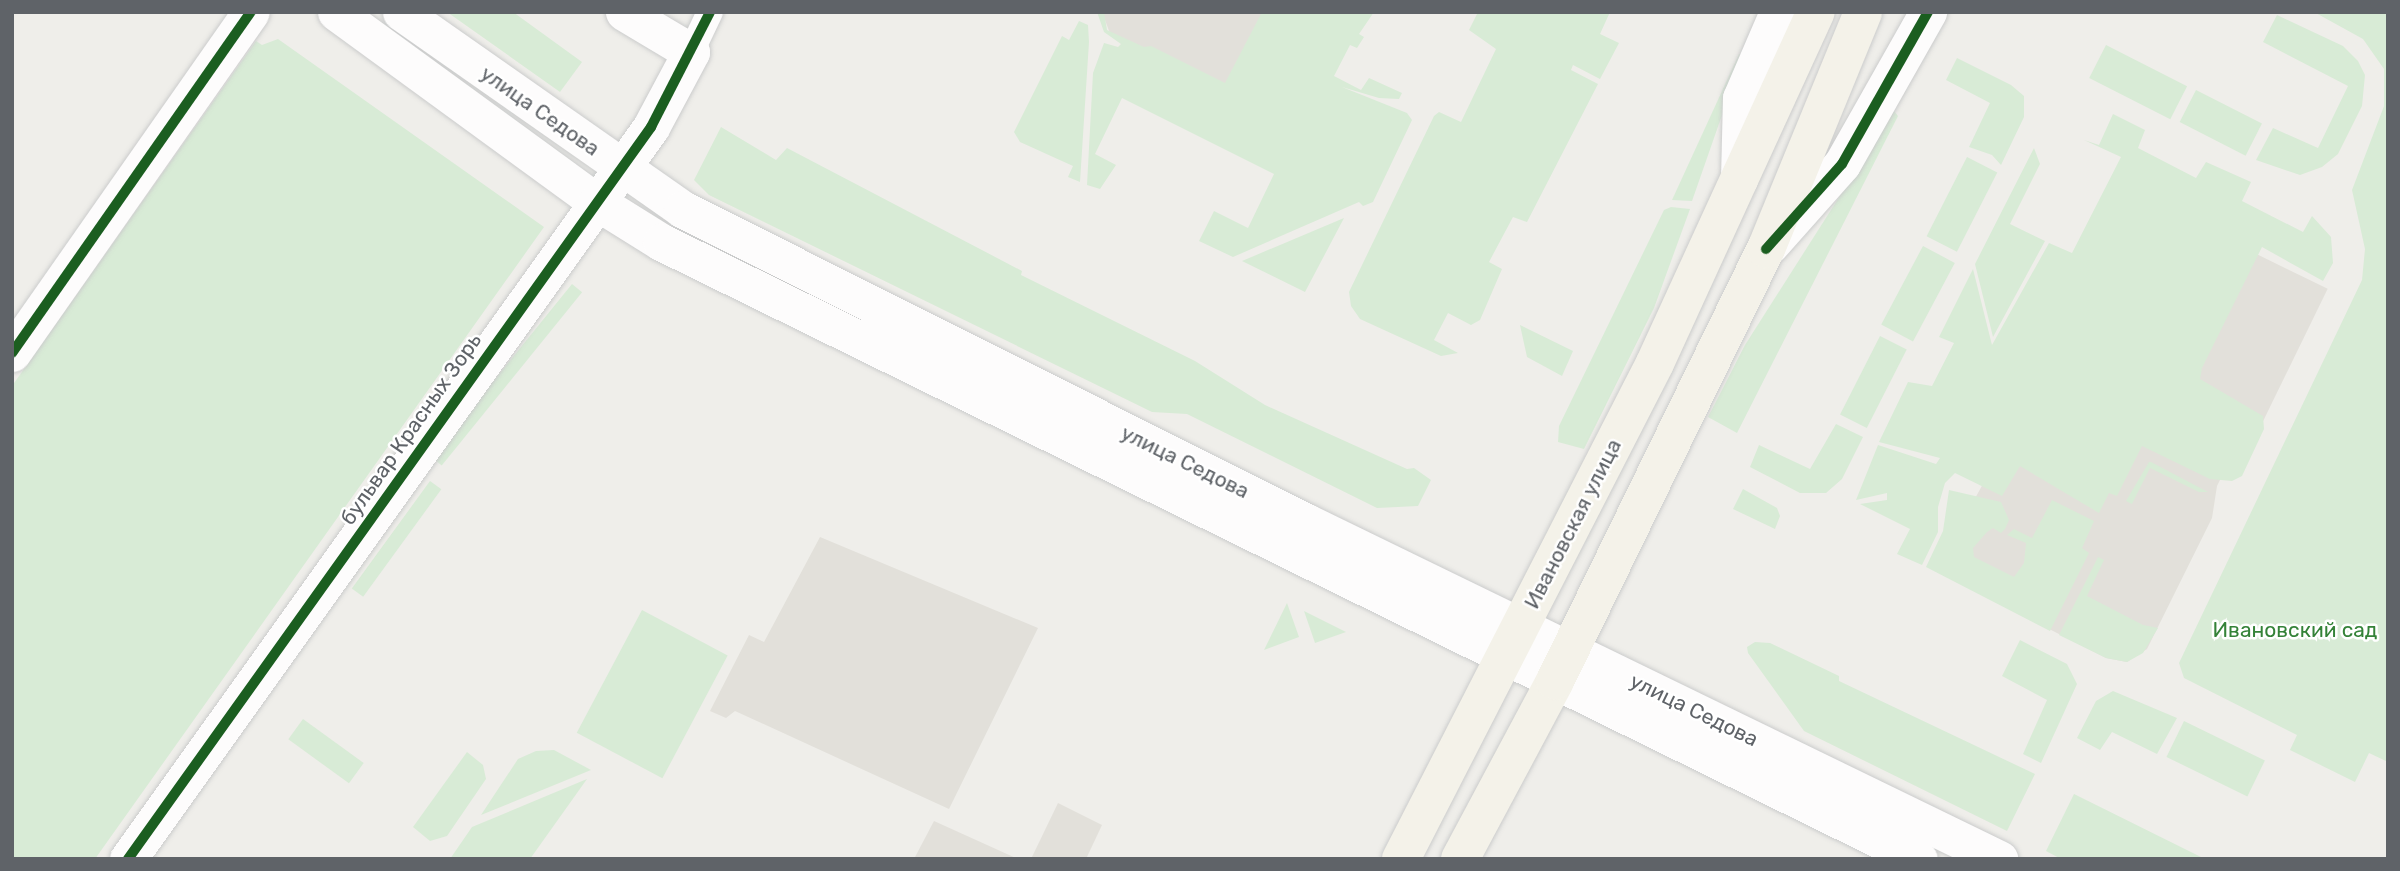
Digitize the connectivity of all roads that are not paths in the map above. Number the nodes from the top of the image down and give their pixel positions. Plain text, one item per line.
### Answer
1 (251, 12) edge
2 (336, 12) edge
3 (401, 12) edge
4 (624, 12) edge
5 (710, 12) edge
6 (1777, 12) edge
7 (1816, 12) edge
8 (1927, 12) edge
9 (1860, 22) edge
10 (691, 52) junction
11 (1906, 54) junction
12 (621, 169) junction
13 (1739, 187) junction
14 (597, 202) junction
15 (1766, 249) junction
16 (12, 352) edge
17 (1513, 642) junction
18 (1563, 665) junction
19 (128, 859) edge
20 (1401, 859) edge
21 (1460, 859) edge
22 (1919, 859) edge
23 (1999, 859) edge

1 - 16 main road
2 - 14 main road, улица Седова
3 - 12 main road, улица Седова
4 - 10 main road
5 - 10 street, бульвар Красных Зорь
6 - 13 main road, Ивановская улица
7 - 13 main road, Ивановская улица
8 - 11 main road
9 - 11 main road
9 - 15 main road
10 - 12 main road, бульвар Красных Зорь
11 - 15 main road
12 - 14 main road, бульвар Красных Зорь
12 - 17 main road, улица Седова
13 - 17 main road, Ивановская улица
14 - 17 main road, улица Седова
14 - 19 main road, бульвар Красных Зорь
15 - 18 main road
17 - 18 main road, улица Седова
17 - 20 main road, Ивановская улица
18 - 21 main road
18 - 22 main road, улица Седова
18 - 23 main road, улица Седова

